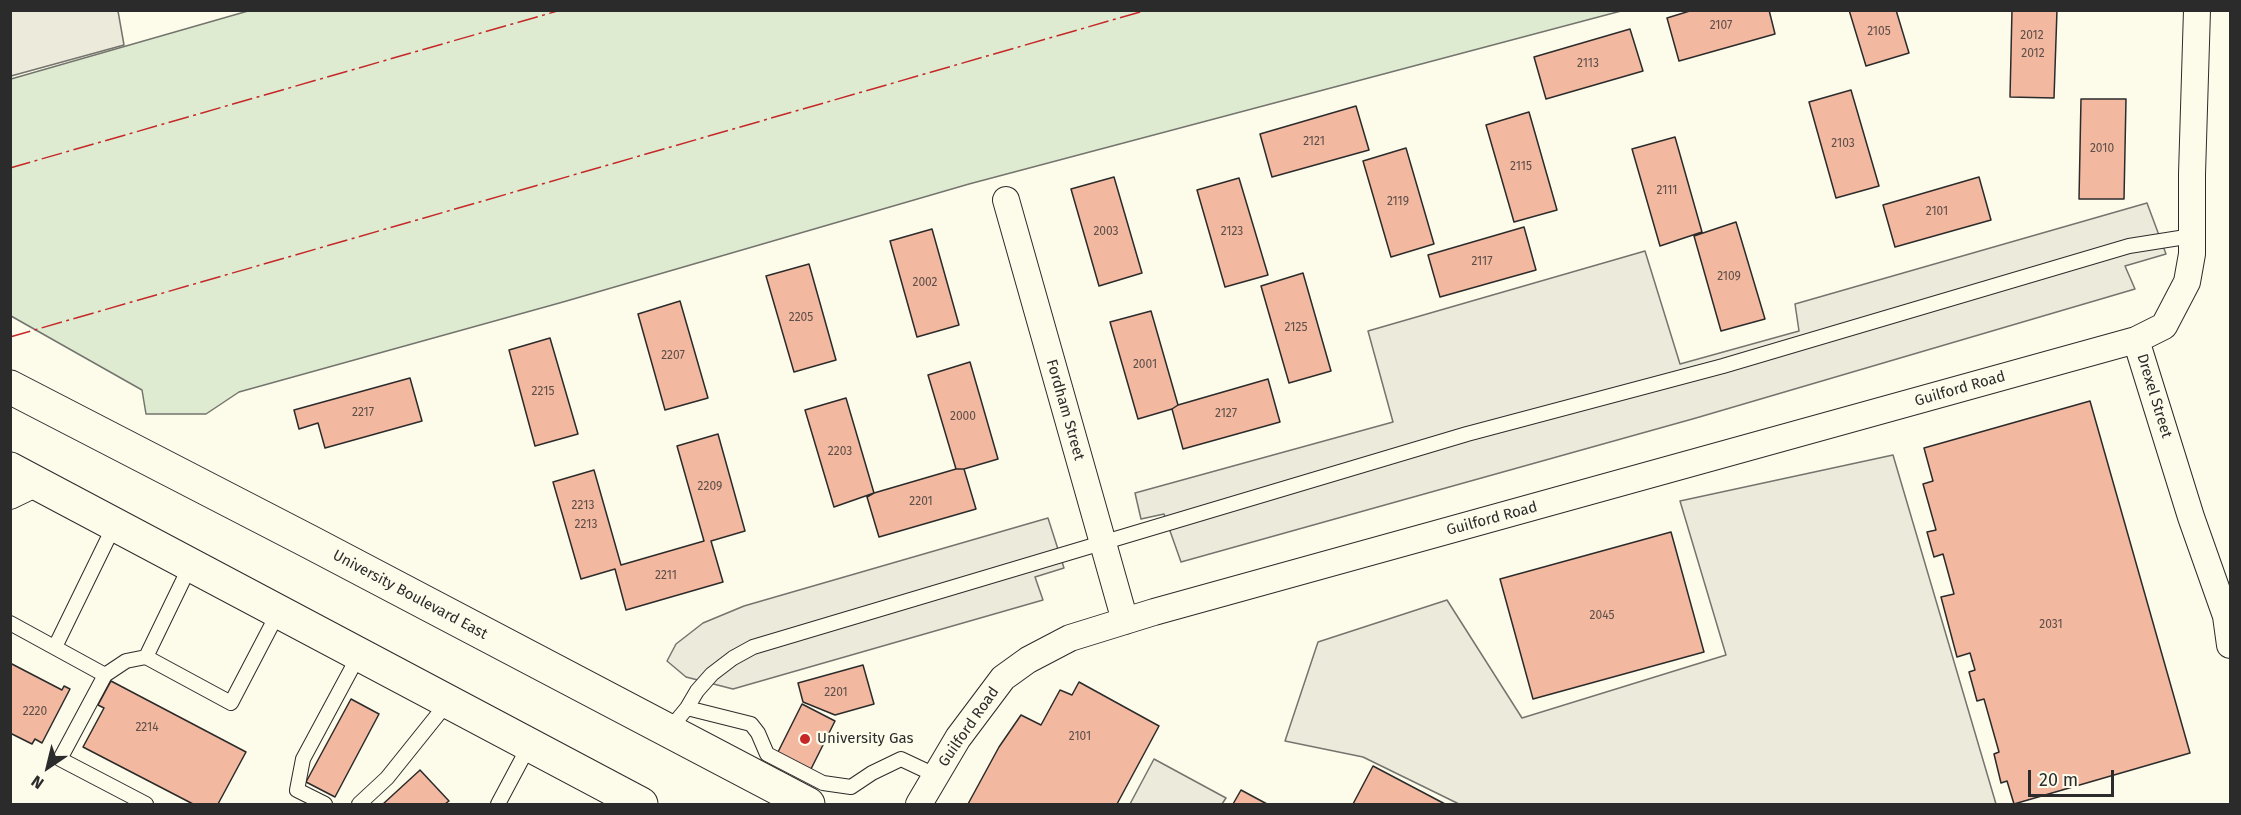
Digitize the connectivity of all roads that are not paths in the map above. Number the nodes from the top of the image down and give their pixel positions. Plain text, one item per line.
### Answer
1 (2198, 10) edge
2 (1006, 200) dead end
3 (2192, 236) junction
4 (2136, 340) junction
5 (10, 387) edge
6 (20, 483) edge
7 (115, 524) junction
8 (1102, 542) junction
9 (191, 564) junction
10 (279, 611) junction
11 (2228, 618) edge
12 (1125, 621) junction
13 (10, 623) edge
14 (2230, 645) edge
15 (55, 647) junction
16 (360, 654) junction
17 (146, 657) junction
18 (105, 675) junction
19 (449, 701) junction
20 (678, 720) junction
21 (530, 744) junction
22 (935, 775) junction
23 (622, 800) edge
24 (146, 804) edge
25 (325, 804) edge
26 (359, 804) edge
27 (498, 804) edge
28 (808, 804) edge
29 (919, 804) edge

1 - 3 street, Drexel Street
2 - 8 street, Fordham Street
3 - 4 street, Drexel Street
3 - 8 lane
4 - 11 street, Drexel Street
4 - 12 street, Guilford Road
5 - 20 main road, University Boulevard East
6 - 7 main road
7 - 9 main road
7 - 15 lane
8 - 12 street, Fordham Street
8 - 20 lane
9 - 10 main road
9 - 17 lane
10 - 16 main road
10 - 17 lane
11 - 14 street, Drexel Street
12 - 22 street, Guilford Road
13 - 15 lane
15 - 18 lane
16 - 19 main road
16 - 25 lane
17 - 18 lane
18 - 24 lane
19 - 21 main road
19 - 26 lane
20 - 22 lane
20 - 28 main road, University Boulevard East
21 - 23 main road
21 - 27 lane
22 - 29 street, Guilford Road

